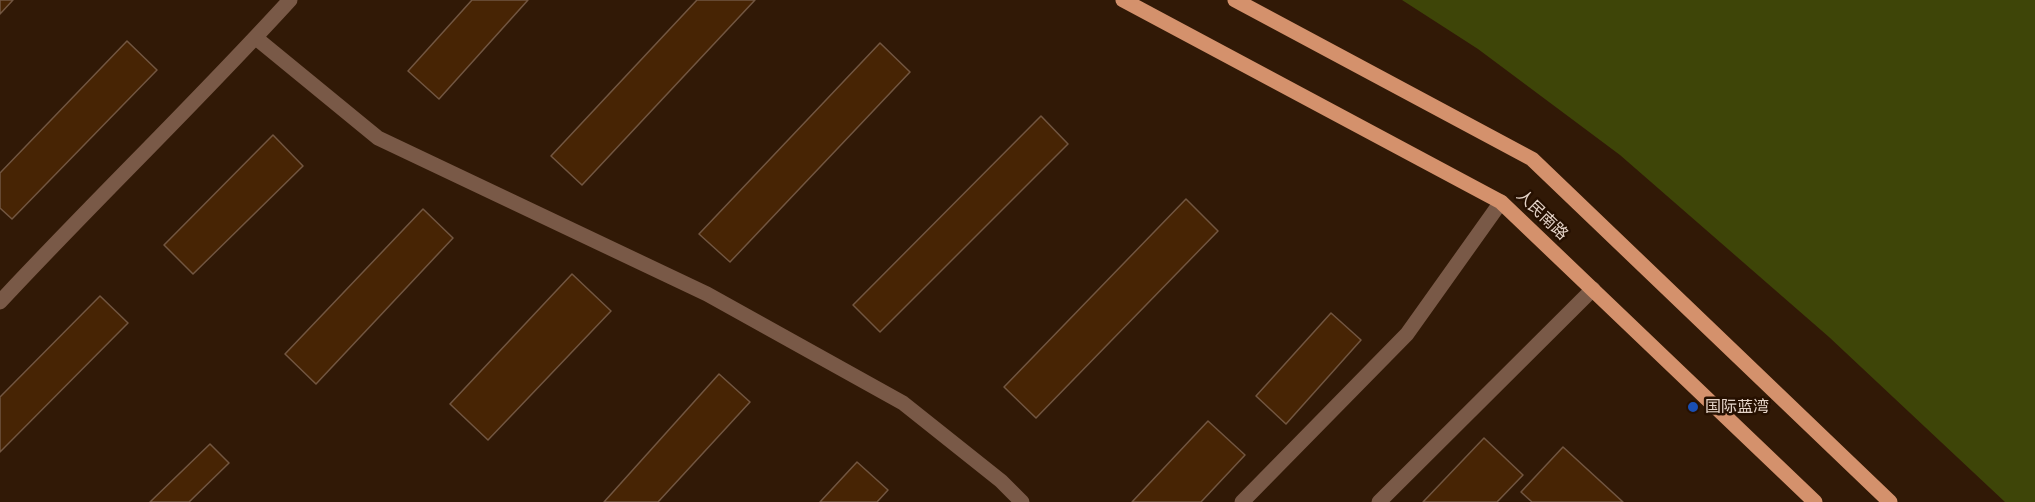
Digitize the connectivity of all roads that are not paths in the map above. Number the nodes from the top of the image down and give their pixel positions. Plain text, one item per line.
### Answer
1 (290, 0) edge
2 (1123, 0) edge
3 (1235, 0) edge
4 (256, 38) junction
5 (1501, 201) junction
6 (1593, 289) junction
7 (0, 302) edge
8 (1022, 502) edge
9 (1242, 502) edge
10 (1379, 502) edge
11 (1815, 502) edge
12 (1890, 502) edge

1 - 4 lane
2 - 5 main road, 人民南路
3 - 12 main road, 人民南路
4 - 7 lane
4 - 8 lane
5 - 6 main road, 人民南路
5 - 9 lane
6 - 10 lane
6 - 11 main road, 人民南路

